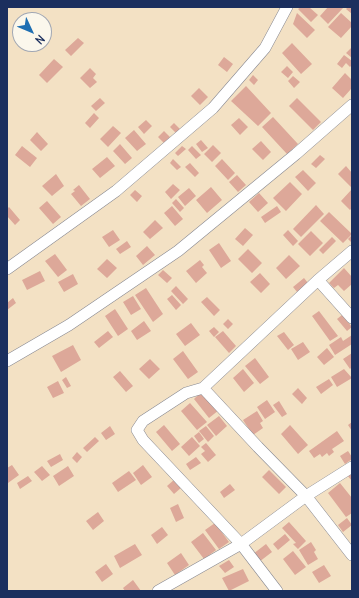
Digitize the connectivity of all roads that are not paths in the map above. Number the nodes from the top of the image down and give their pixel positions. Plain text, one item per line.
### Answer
1 (287, 7) edge
2 (352, 105) edge
3 (352, 251) edge
4 (7, 269) edge
5 (318, 280) junction
6 (352, 318) edge
7 (7, 361) edge
8 (203, 388) junction
9 (352, 467) edge
10 (306, 496) junction
11 (241, 544) junction
12 (352, 555) edge
13 (158, 591) edge
14 (277, 591) edge

1 - 4 street
2 - 7 street
3 - 5 street
5 - 6 street
5 - 8 street
8 - 10 street
8 - 11 street
9 - 10 street
10 - 11 street
10 - 12 street
11 - 13 street
11 - 14 street

